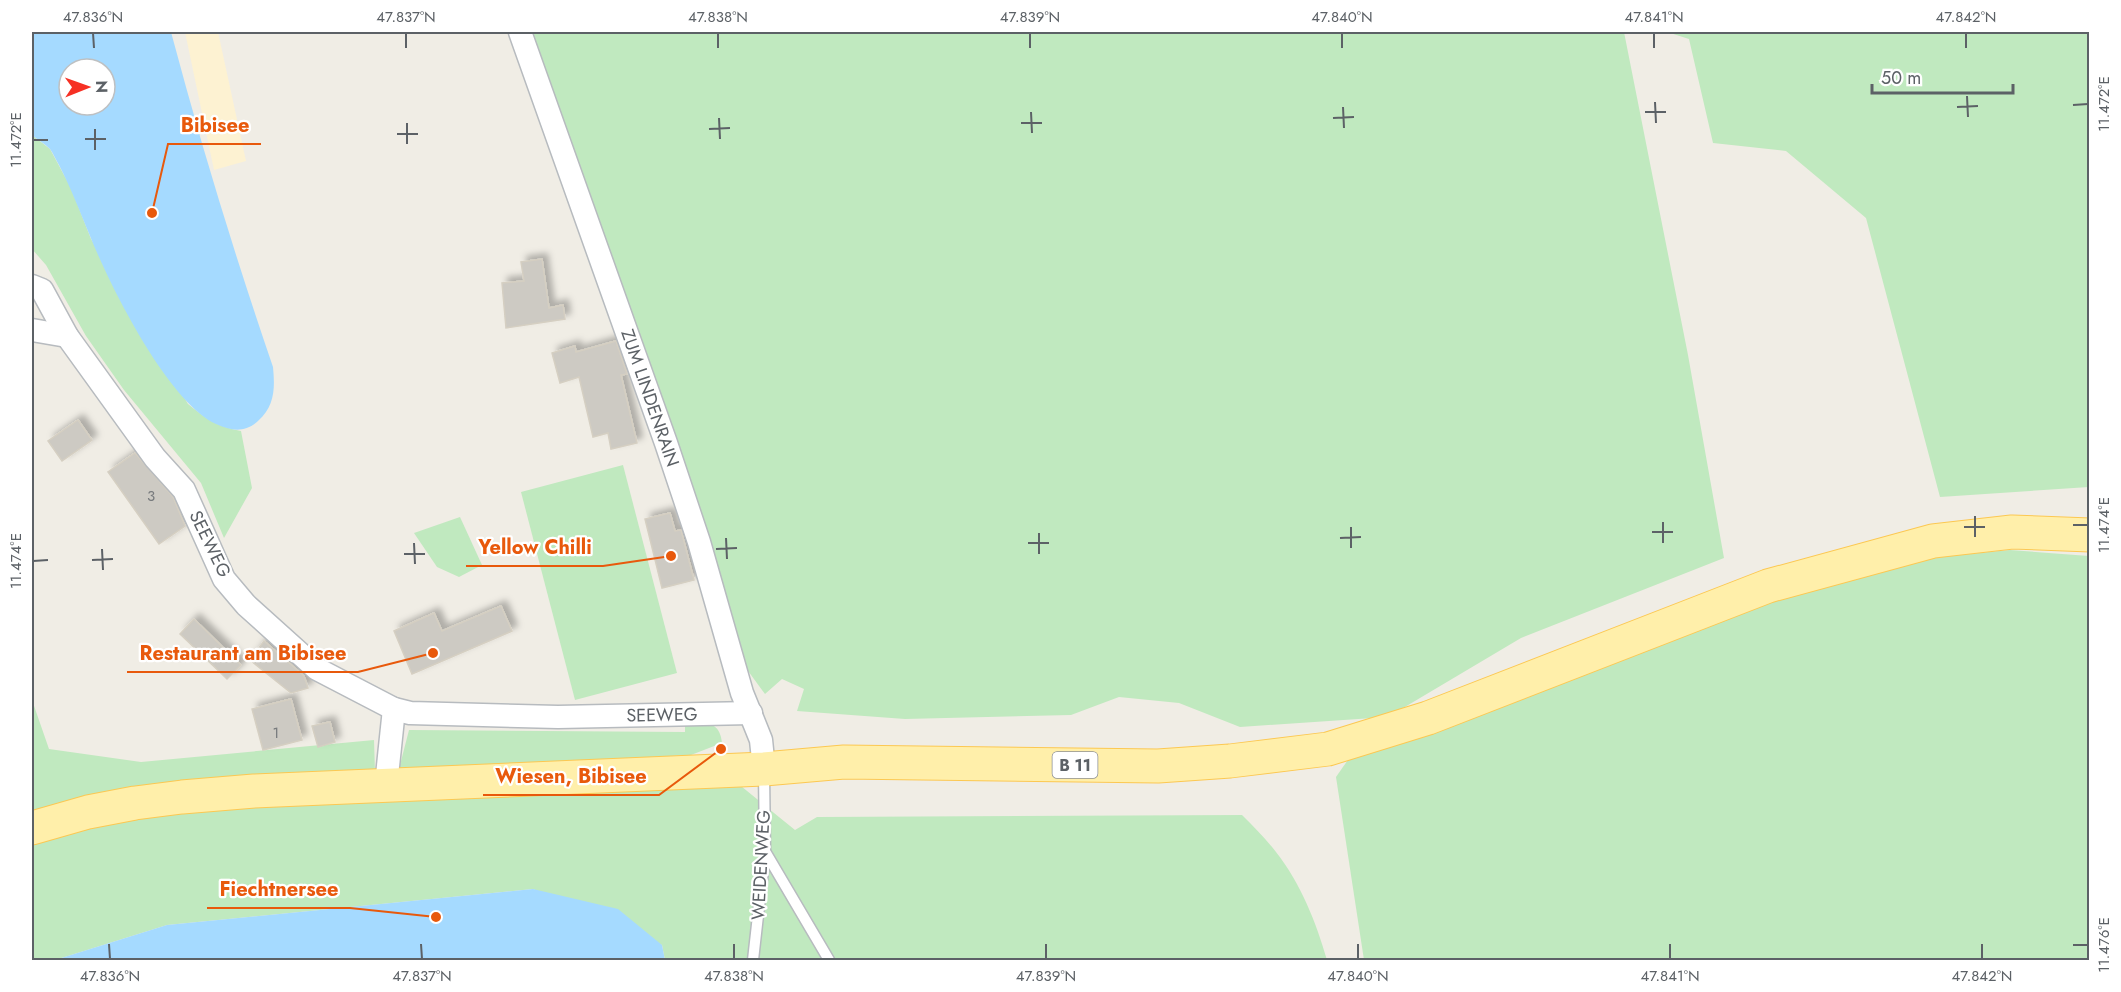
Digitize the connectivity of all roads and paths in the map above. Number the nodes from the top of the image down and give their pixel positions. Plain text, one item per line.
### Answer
1 (520, 32) edge
2 (32, 286) edge
3 (32, 330) edge
4 (67, 336) junction
5 (2090, 535) edge
6 (394, 709) junction
7 (751, 713) junction
8 (764, 769) junction
9 (386, 785) junction
10 (32, 828) edge
11 (765, 853) junction
12 (753, 960) edge
13 (829, 960) edge

1 - 7 street, ZUM LINDENRAIN
2 - 4 street, SEEWEG
3 - 4 street
4 - 6 street, SEEWEG
5 - 8 main road, B 11
6 - 7 street, SEEWEG
6 - 9 street
7 - 8 street, ZUM LINDENRAIN
8 - 9 main road, B 11
8 - 11 lane, WEIDENWEG
9 - 10 main road, B 11
11 - 12 lane, WEIDENWEG
11 - 13 lane

